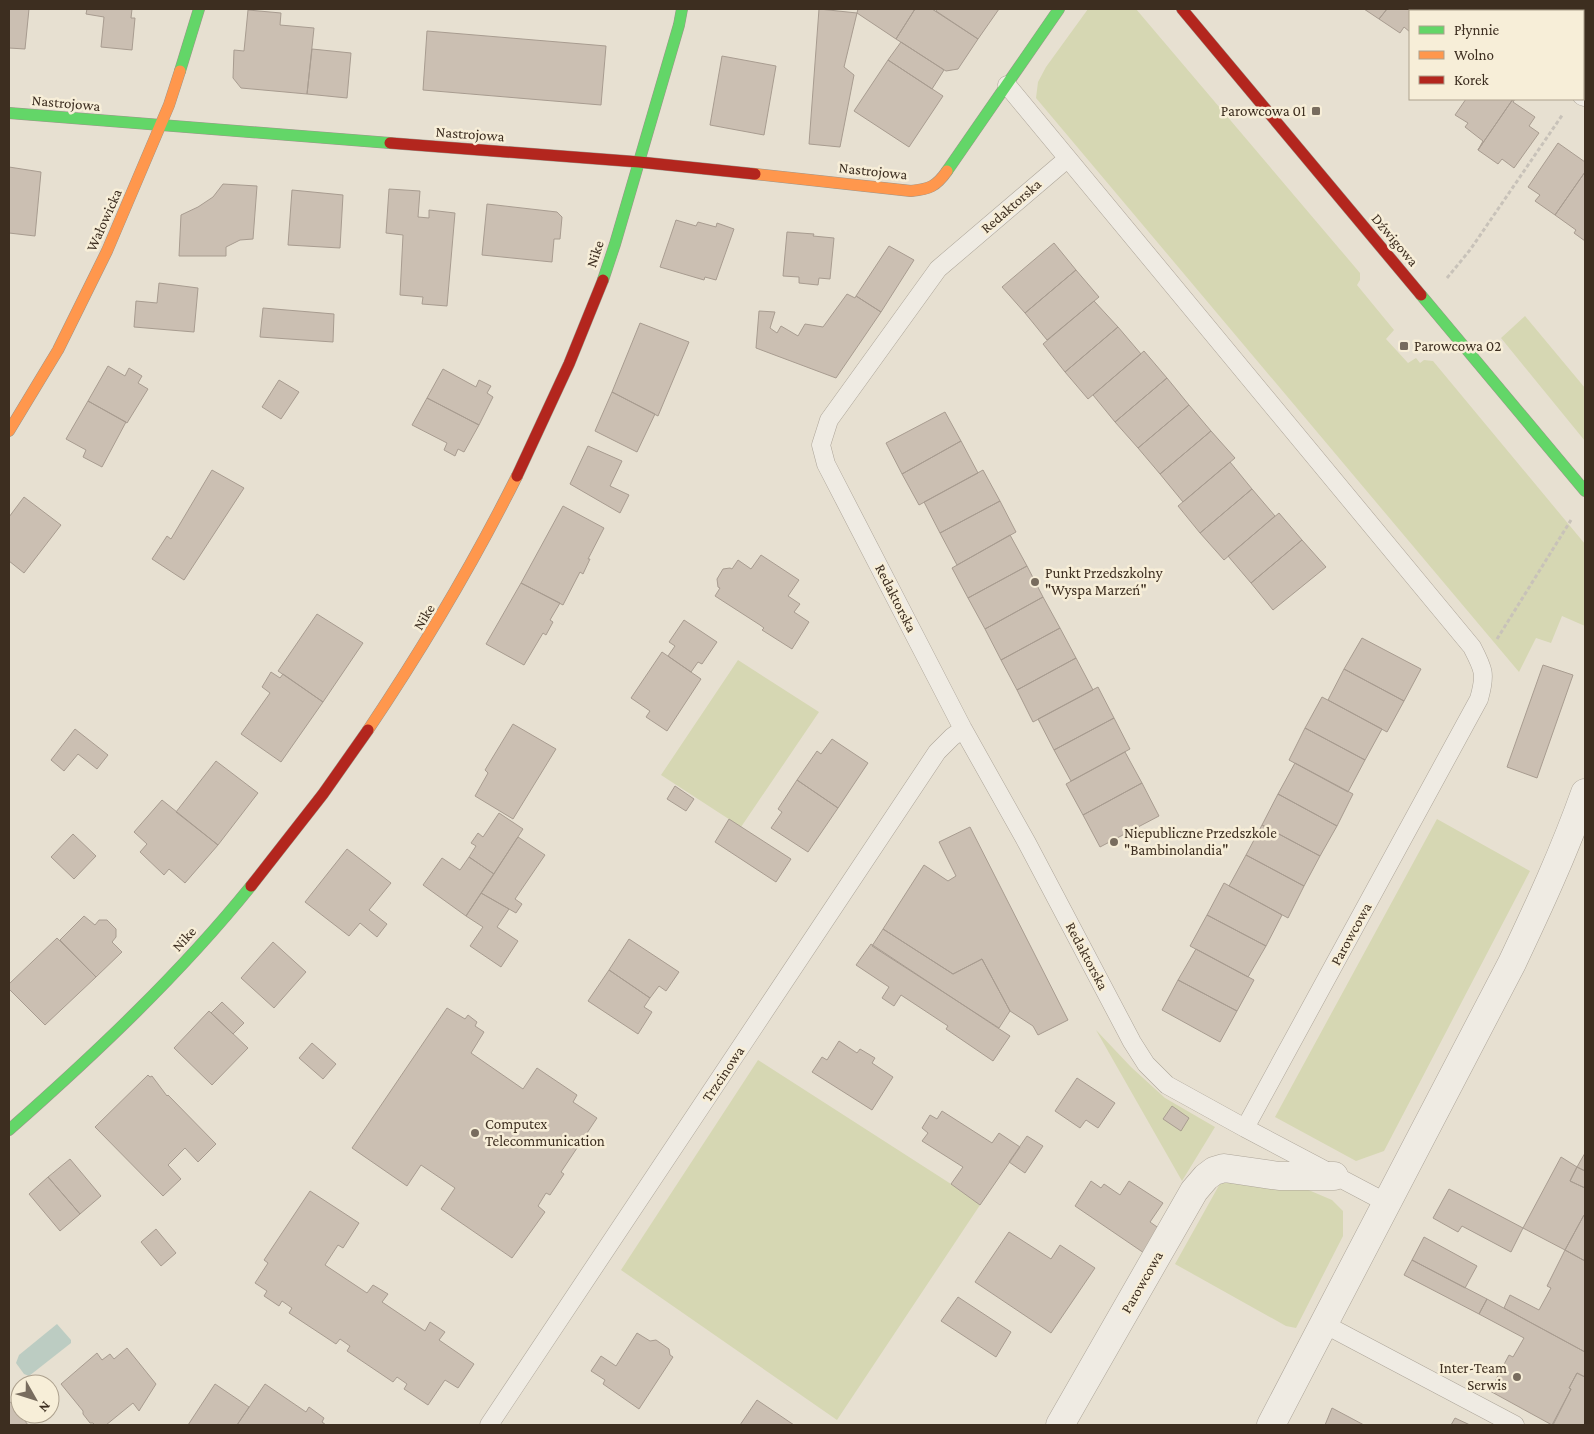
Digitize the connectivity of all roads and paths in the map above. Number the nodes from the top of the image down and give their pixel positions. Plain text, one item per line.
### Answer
1 (199, 9) edge
2 (682, 9) edge
3 (1059, 9) edge
4 (1182, 9) edge
5 (1007, 85) junction
6 (1576, 100) edge
7 (9, 113) edge
8 (160, 126) junction
9 (1066, 158) junction
10 (639, 162) junction
11 (1444, 280) dead end
12 (9, 431) edge
13 (1585, 491) edge
14 (1571, 520) dead end
15 (1482, 666) junction
16 (963, 729) junction
17 (1585, 792) edge
18 (1245, 1128) junction
19 (9, 1130) edge
20 (1334, 1176) junction
21 (1387, 1203) junction
22 (1324, 1324) junction
23 (489, 1425) edge
24 (1060, 1425) edge
25 (1271, 1425) edge
26 (1515, 1425) edge

1 - 8 street, Wałowicka
2 - 10 street, Nike
3 - 5 street
4 - 13 street, Dźwigowa
5 - 9 lane
5 - 10 street, Nastrojowa
6 - 11 path
7 - 8 street, Nastrojowa
8 - 10 street, Nastrojowa
8 - 12 street, Wałowicka
9 - 15 lane
9 - 16 lane, Redaktorska
10 - 19 street, Nike
14 - 15 path
15 - 18 lane, Parowcowa
16 - 18 lane, Redaktorska
16 - 23 lane, Trzcinowa
17 - 21 street
18 - 20 lane, Parowcowa
20 - 21 lane, Parowcowa
20 - 24 street, Parowcowa
21 - 22 street
22 - 25 street
22 - 26 lane

